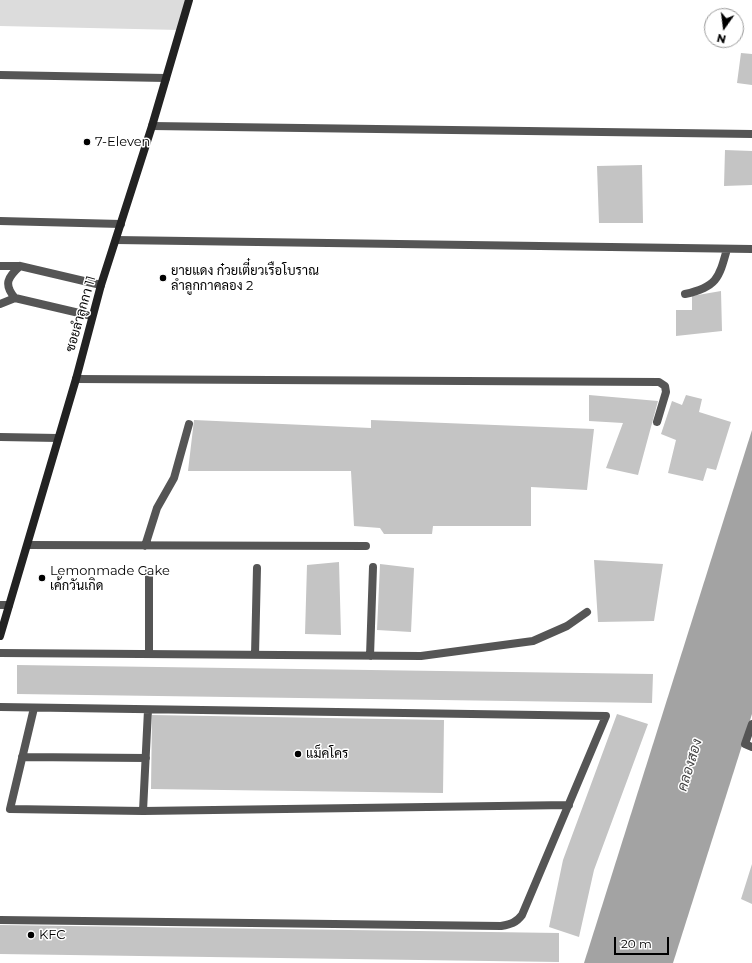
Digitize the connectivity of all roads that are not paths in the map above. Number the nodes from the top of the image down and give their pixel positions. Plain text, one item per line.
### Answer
1 (189, 0) edge
2 (0, 75) edge
3 (166, 78) junction
4 (152, 126) junction
5 (752, 134) edge
6 (0, 220) edge
7 (121, 224) junction
8 (116, 240) junction
9 (727, 249) junction
10 (752, 249) edge
11 (0, 266) edge
12 (20, 266) junction
13 (101, 285) junction
14 (685, 294) dead end
15 (15, 298) junction
16 (0, 304) edge
17 (92, 316) junction
18 (76, 379) junction
19 (657, 422) dead end
20 (189, 424) dead end
21 (0, 437) edge
22 (58, 438) junction
23 (28, 545) junction
24 (145, 546) junction
25 (366, 546) dead end
26 (373, 567) dead end
27 (257, 568) dead end
28 (150, 571) dead end
29 (0, 605) edge
30 (9, 605) junction
31 (587, 612) dead end
32 (0, 636) edge
33 (0, 653) edge
34 (149, 654) junction
35 (255, 655) junction
36 (370, 656) junction
37 (0, 707) edge
38 (34, 708) junction
39 (148, 710) junction
40 (752, 724) edge
41 (752, 747) edge
42 (22, 757) junction
43 (146, 758) junction
44 (569, 805) junction
45 (143, 811) junction
46 (0, 920) edge

1 - 3 street, ซอยลำลูกกา 11
2 - 3 street
3 - 4 street, ซอยลำลูกกา 11
4 - 5 street
4 - 7 street, ซอยลำลูกกา 11
6 - 7 street
7 - 8 street, ซอยลำลูกกา 11
8 - 9 street
8 - 13 street, ซอยลำลูกกา 11
9 - 10 street
9 - 14 street
11 - 12 street
12 - 13 street
12 - 15 street
13 - 17 street, ซอยลำลูกกา 11
15 - 16 street
15 - 17 street
17 - 18 street, ซอยลำลูกกา 11
18 - 19 street
18 - 22 street, ซอยลำลูกกา 11
20 - 24 street
21 - 22 street
22 - 23 street, ซอยลำลูกกา 11
23 - 24 street
23 - 30 street, ซอยลำลูกกา 11
24 - 25 street
26 - 36 street
27 - 35 street
28 - 34 street
29 - 30 street
30 - 32 street, ซอยลำลูกกา 11
31 - 36 street
33 - 34 street
34 - 35 street
35 - 36 street
37 - 38 street
38 - 39 street
38 - 42 street
39 - 43 street
39 - 44 street
40 - 41 street
42 - 43 street
42 - 45 street
43 - 45 street
44 - 45 street
44 - 46 street

